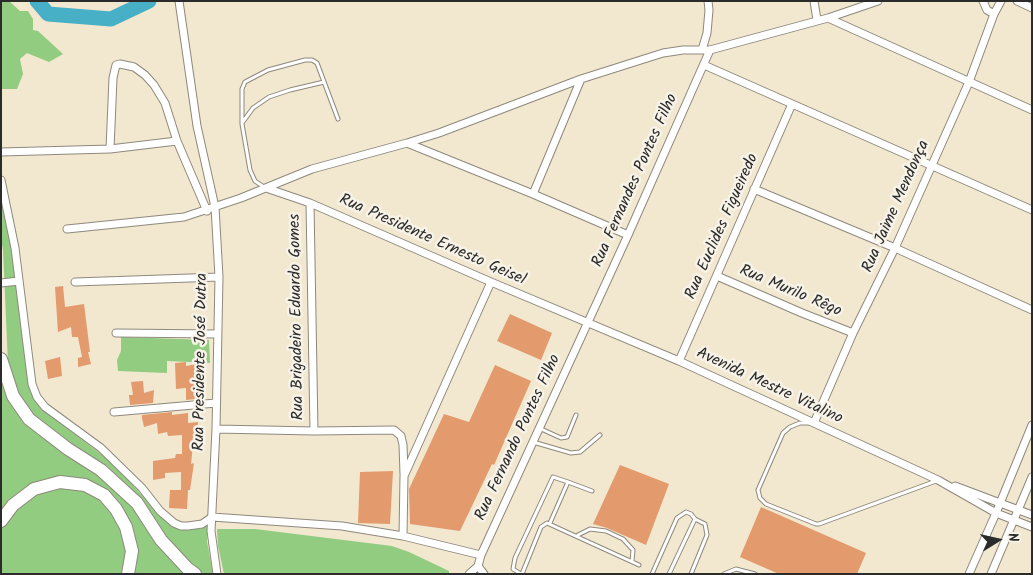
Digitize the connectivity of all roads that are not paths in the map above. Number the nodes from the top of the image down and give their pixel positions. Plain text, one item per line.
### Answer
1 (179, 1) edge
2 (708, 1) edge
3 (814, 1) edge
4 (878, 1) edge
5 (983, 1) edge
6 (1001, 1) edge
7 (1017, 1) edge
8 (1032, 8) edge
9 (994, 14) junction
10 (828, 18) junction
11 (817, 20) junction
12 (702, 50) junction
13 (710, 50) junction
14 (704, 65) junction
15 (581, 79) junction
16 (324, 82) junction
17 (969, 82) junction
18 (792, 104) junction
19 (1032, 110) edge
20 (338, 119) dead end
21 (242, 124) junction
22 (177, 141) junction
23 (407, 143) junction
24 (110, 149) junction
25 (1, 152) edge
26 (931, 165) junction
27 (1, 180) edge
28 (266, 188) junction
29 (754, 189) junction
30 (533, 194) junction
31 (310, 203) junction
32 (215, 207) junction
33 (1032, 210) edge
34 (207, 211) junction
35 (67, 228) dead end
36 (628, 235) junction
37 (895, 248) junction
38 (716, 276) junction
39 (218, 277) junction
40 (19, 281) junction
41 (75, 282) dead end
42 (491, 282) junction
43 (1, 283) edge
44 (1032, 310) edge
45 (586, 323) junction
46 (116, 333) dead end
47 (853, 333) junction
48 (217, 334) junction
49 (1, 359) edge
50 (680, 361) junction
51 (216, 403) junction
52 (114, 412) dead end
53 (576, 415) dead end
54 (814, 423) junction
55 (1032, 425) edge
56 (538, 428) junction
57 (216, 429) junction
58 (314, 432) junction
59 (600, 435) dead end
60 (532, 442) junction
61 (404, 476) junction
62 (1032, 477) edge
63 (938, 480) junction
64 (568, 482) junction
65 (592, 491) dead end
66 (1001, 502) junction
67 (1018, 509) junction
68 (996, 512) junction
69 (1032, 514) edge
70 (212, 517) junction
71 (694, 519) junction
72 (1013, 520) junction
73 (1, 521) edge
74 (550, 523) junction
75 (1032, 527) edge
76 (577, 535) junction
77 (403, 536) junction
78 (480, 555) junction
79 (632, 561) junction
80 (639, 564) dead end
81 (478, 566) junction
82 (128, 574) edge
83 (195, 574) edge
84 (218, 574) edge
85 (469, 574) edge
86 (484, 574) edge
87 (522, 574) edge
88 (652, 574) edge
89 (669, 574) edge
90 (691, 574) edge
91 (724, 574) edge
92 (755, 574) edge
93 (969, 574) edge
94 (991, 574) edge

1 - 32 street, Rua Presidente José Dutra
2 - 12 street
3 - 11 street
4 - 10 street
5 - 9 street
6 - 9 street, Rua Jaime Mendonça
7 - 8 street
9 - 17 street, Rua Jaime Mendonça
10 - 11 street
10 - 17 street
11 - 13 street
12 - 13 street
12 - 15 street
13 - 14 street, Rua Fernandes Pontes Filho
14 - 18 street
14 - 36 street, Rua Fernandes Pontes Filho
15 - 23 street
15 - 30 street
16 - 20 lane
16 - 21 lane
16 - 21 lane
17 - 19 street
17 - 26 street, Rua Jaime Mendonça
18 - 26 street
18 - 29 street, Rua Euclides Figueiredo
21 - 28 lane
22 - 24 street
22 - 24 street
22 - 34 street
23 - 28 street
23 - 30 street
24 - 25 street
26 - 33 street
26 - 37 street, Rua Jaime Mendonça
27 - 40 street
28 - 31 street, Rua Presidente Ernesto Geisel
28 - 32 street
29 - 37 street
29 - 38 street, Rua Euclides Figueiredo
30 - 36 street
31 - 42 street, Rua Presidente Ernesto Geisel
31 - 58 street, Rua Brigadeiro Eduardo Gomes
32 - 34 street
32 - 39 street, Rua Presidente José Dutra
34 - 35 street
36 - 45 street, Rua Fernandes Pontes Filho
37 - 44 street
37 - 47 street, Rua Jaime Mendonça
38 - 47 street, Rua Murilo Rêgo
38 - 50 street, Rua Euclides Figueiredo
39 - 41 street
39 - 48 street, Rua Presidente José Dutra
40 - 43 street
40 - 70 street
42 - 45 street, Rua Presidente Ernesto Geisel
42 - 61 street
45 - 50 street, Avenida Mestre Vitalino
45 - 56 street, Rua Fernando Pontes Filho
46 - 48 street
47 - 54 street, Rua Jaime Mendonça
48 - 51 street, Rua Presidente José Dutra
49 - 83 highway
50 - 54 street, Avenida Mestre Vitalino
51 - 52 street
51 - 57 street, Rua Presidente José Dutra
53 - 56 lane
54 - 63 street, Avenida Mestre Vitalino
54 - 63 lane
55 - 66 street
56 - 60 street, Rua Fernando Pontes Filho
57 - 58 street
57 - 70 street, Rua Presidente José Dutra
58 - 61 street
59 - 60 lane
60 - 78 street, Rua Fernando Pontes Filho
61 - 77 street
62 - 67 street
63 - 66 street, Avenida Mestre Vitalino
63 - 68 street, Avenida Mestre Vitalino
64 - 65 lane
64 - 74 lane
64 - 87 lane
66 - 67 street, Avenida Mestre Vitalino
66 - 68 street
67 - 69 street, Avenida Mestre Vitalino
67 - 72 street
68 - 72 street, Avenida Mestre Vitalino
68 - 93 street
70 - 77 street
70 - 84 street, Rua Presidente José Dutra
71 - 88 lane
71 - 89 lane
71 - 90 lane
72 - 75 street, Avenida Mestre Vitalino
72 - 94 street
73 - 82 highway
74 - 76 lane
74 - 87 lane
76 - 79 lane
76 - 79 lane
77 - 78 street
78 - 81 street, Rua Fernando Pontes Filho
79 - 80 lane
81 - 85 street
81 - 86 street
91 - 92 lane

